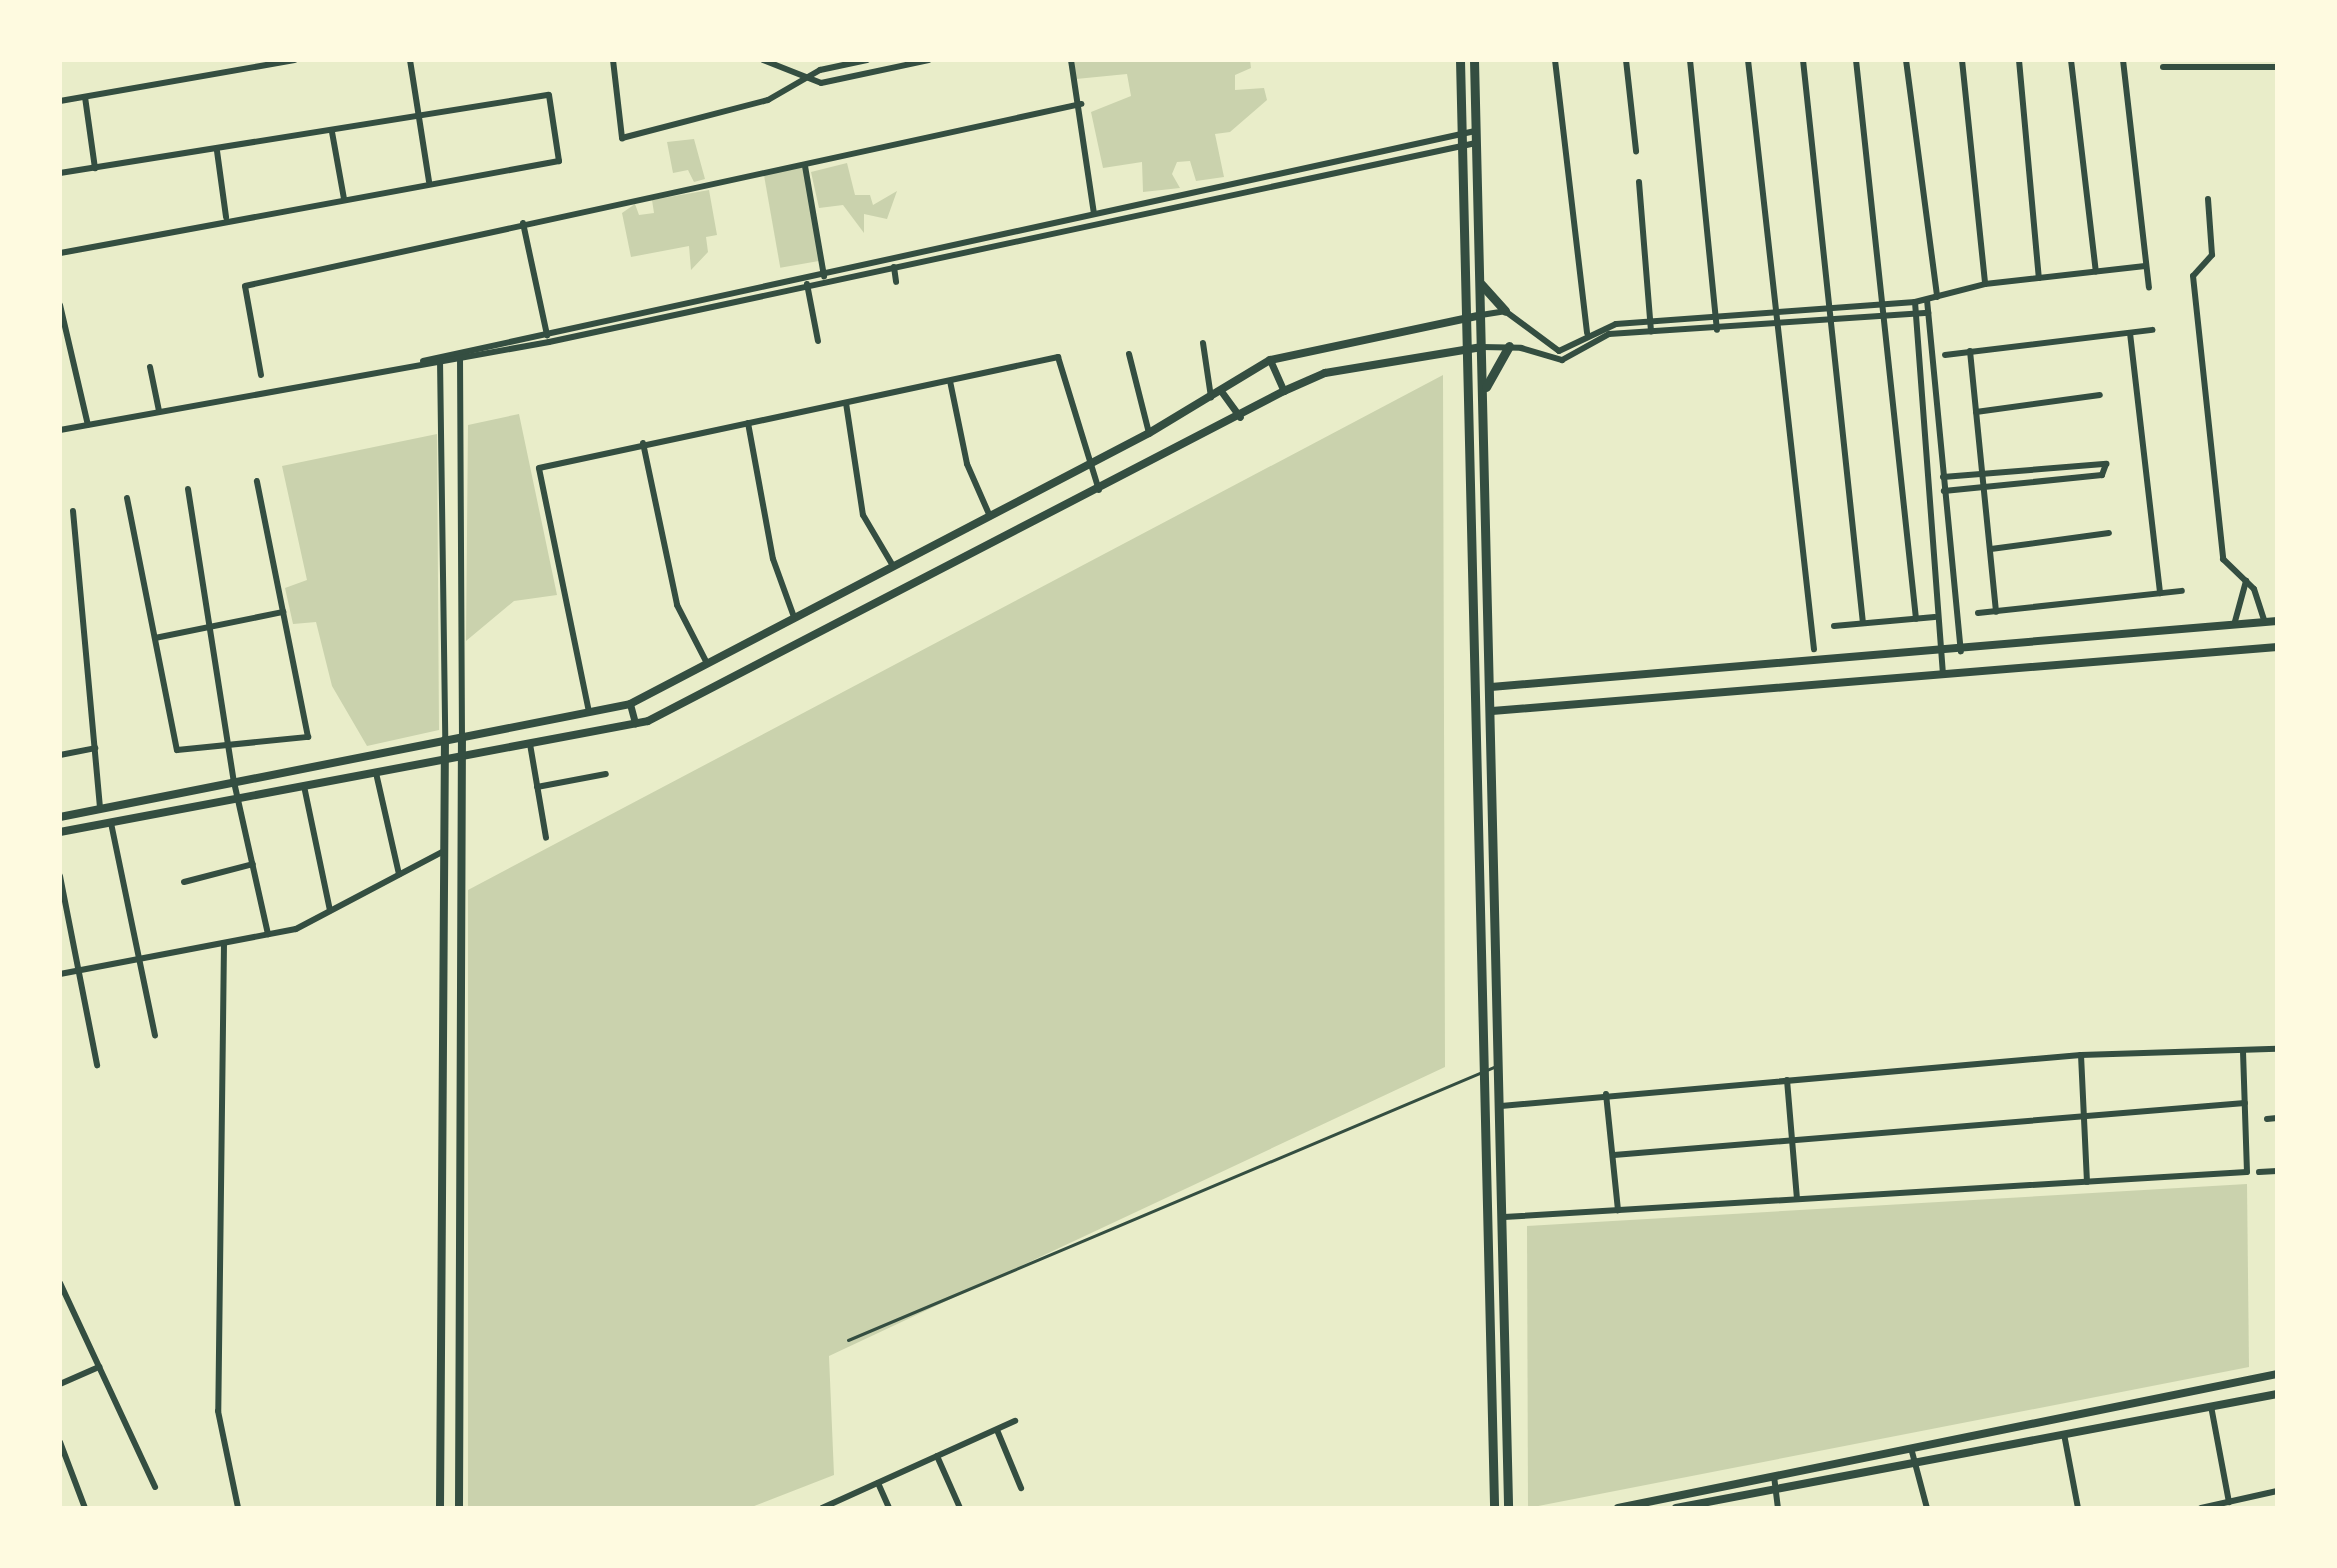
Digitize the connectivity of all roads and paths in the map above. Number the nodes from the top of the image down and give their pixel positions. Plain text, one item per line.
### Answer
1 (294, 60) edge
2 (410, 60) edge
3 (613, 60) edge
4 (763, 60) edge
5 (870, 60) edge
6 (929, 60) edge
7 (1071, 60) edge
8 (1460, 60) edge
9 (1474, 60) edge
10 (1555, 60) edge
11 (1626, 60) edge
12 (1690, 60) edge
13 (1748, 60) edge
14 (1803, 60) edge
15 (1856, 60) edge
16 (1906, 60) edge
17 (1962, 60) edge
18 (2019, 60) edge
19 (2071, 60) edge
20 (2123, 60) edge
21 (2163, 67) dead end
22 (2277, 67) edge
23 (875, 71) junction
24 (805, 78) junction
25 (85, 97) junction
26 (60, 101) edge
27 (1081, 104) junction
28 (420, 117) junction
29 (1475, 131) junction
30 (332, 132) junction
31 (1462, 133) junction
32 (1476, 143) junction
33 (1462, 146) junction
34 (217, 151) junction
35 (1636, 151) dead end
36 (805, 166) junction
37 (95, 168) junction
38 (60, 173) edge
39 (429, 182) junction
40 (1639, 182) dead end
41 (344, 199) junction
42 (2208, 199) dead end
43 (1094, 212) junction
44 (226, 217) junction
45 (1096, 221) junction
46 (523, 223) junction
47 (60, 253) edge
48 (2145, 266) junction
49 (894, 267) junction
50 (2096, 272) junction
51 (823, 273) junction
52 (805, 276) junction
53 (2039, 278) junction
54 (896, 282) dead end
55 (825, 283) junction
56 (1480, 283) junction
57 (1985, 284) junction
58 (807, 287) junction
59 (2149, 288) dead end
60 (1937, 297) junction
61 (1927, 300) junction
62 (1915, 302) junction
63 (1882, 304) junction
64 (60, 305) edge
65 (1829, 309) junction
66 (1505, 311) junction
67 (1928, 313) junction
68 (1774, 314) junction
69 (1916, 314) junction
70 (1481, 315) junction
71 (1715, 317) junction
72 (1883, 317) junction
73 (1650, 321) junction
74 (1830, 322) junction
75 (1466, 323) junction
76 (1775, 326) junction
77 (1717, 330) junction
78 (2153, 330) dead end
79 (546, 331) junction
80 (1651, 332) junction
81 (1587, 333) junction
82 (2130, 333) junction
83 (818, 341) dead end
84 (549, 342) junction
85 (1203, 343) dead end
86 (1466, 345) junction
87 (1509, 346) junction
88 (1482, 347) junction
89 (458, 349) junction
90 (1970, 351) junction
91 (440, 352) junction
92 (1129, 354) dead end
93 (1945, 355) dead end
94 (460, 358) junction
95 (1270, 360) junction
96 (423, 361) junction
97 (440, 363) junction
98 (150, 367) dead end
99 (261, 375) dead end
100 (950, 381) junction
101 (1484, 390) junction
102 (1221, 391) junction
103 (1284, 391) junction
104 (2100, 395) dead end
105 (1211, 397) junction
106 (846, 403) junction
107 (159, 411) junction
108 (1976, 412) junction
109 (1240, 417) junction
110 (748, 423) junction
111 (88, 425) junction
112 (60, 430) edge
113 (1149, 433) junction
114 (643, 443) junction
115 (1940, 445) junction
116 (1928, 447) junction
117 (1090, 463) junction
118 (2044, 468) junction
119 (1981, 473) junction
120 (1943, 477) junction
121 (2047, 480) junction
122 (257, 481) dead end
123 (1982, 486) junction
124 (188, 489) dead end
125 (1099, 490) junction
126 (1944, 491) junction
127 (127, 498) dead end
128 (73, 511) dead end
129 (1947, 512) junction
130 (989, 514) junction
131 (1934, 514) junction
132 (2109, 533) dead end
133 (1991, 549) junction
134 (893, 566) junction
135 (2246, 581) junction
136 (2182, 591) dead end
137 (2160, 593) junction
138 (283, 612) junction
139 (1996, 612) junction
140 (1978, 613) dead end
141 (794, 617) junction
142 (1935, 617) dead end
143 (1916, 619) junction
144 (2277, 621) edge
145 (2265, 622) junction
146 (1863, 623) junction
147 (2234, 625) junction
148 (1834, 626) dead end
149 (211, 627) junction
150 (155, 638) junction
151 (2277, 647) edge
152 (1814, 649) dead end
153 (1961, 651) junction
154 (1947, 652) junction
155 (707, 663) junction
156 (1943, 674) junction
157 (1491, 687) junction
158 (630, 704) junction
159 (1492, 711) junction
160 (589, 712) junction
161 (635, 723) junction
162 (462, 737) junction
163 (228, 740) junction
164 (445, 740) junction
165 (530, 744) junction
166 (95, 748) junction
167 (60, 755) edge
168 (463, 756) junction
169 (445, 760) junction
170 (376, 773) junction
171 (606, 774) dead end
172 (234, 782) junction
173 (304, 786) junction
174 (537, 787) junction
175 (238, 799) junction
176 (100, 808) junction
177 (60, 817) edge
178 (111, 823) junction
179 (60, 832) edge
180 (546, 838) dead end
181 (444, 851) junction
182 (253, 864) junction
183 (399, 874) junction
184 (60, 876) edge
185 (184, 882) dead end
186 (330, 910) junction
187 (268, 934) junction
188 (224, 943) junction
189 (139, 960) junction
190 (80, 971) junction
191 (60, 974) edge
192 (155, 1036) dead end
193 (2277, 1049) edge
194 (2243, 1051) junction
195 (2081, 1055) junction
196 (1500, 1064) junction
197 (97, 1065) dead end
198 (1483, 1071) junction
199 (1787, 1080) junction
200 (1606, 1094) junction
201 (2245, 1103) junction
202 (1501, 1106) junction
203 (2085, 1116) junction
204 (2277, 1118) edge
205 (2267, 1119) dead end
206 (1791, 1140) junction
207 (1614, 1155) junction
208 (2277, 1171) edge
209 (2259, 1172) dead end
210 (2087, 1182) junction
211 (1797, 1199) junction
212 (1618, 1210) junction
213 (1504, 1217) junction
214 (60, 1283) edge
215 (848, 1340) dead end
216 (99, 1367) junction
217 (2277, 1374) edge
218 (60, 1384) edge
219 (2277, 1394) edge
220 (2211, 1406) junction
221 (1015, 1421) dead end
222 (997, 1430) junction
223 (2064, 1434) junction
224 (60, 1442) edge
225 (1911, 1448) junction
226 (937, 1456) junction
227 (1915, 1463) junction
228 (1774, 1476) junction
229 (878, 1483) junction
230 (155, 1487) dead end
231 (1021, 1488) dead end
232 (1775, 1490) junction
233 (2277, 1491) edge
234 (2245, 1498) junction
235 (2229, 1502) junction
236 (87, 1507) edge
237 (1508, 1507) edge
238 (238, 1508) edge
239 (440, 1508) edge
240 (459, 1508) edge
241 (822, 1508) edge
242 (889, 1508) edge
243 (960, 1508) edge
244 (1494, 1508) edge
245 (1621, 1508) edge
246 (1676, 1508) edge
247 (1778, 1508) edge
248 (1927, 1508) edge
249 (2078, 1508) edge
250 (2201, 1508) edge
251 (2247, 1508) edge

1 - 25 street
2 - 28 street
3 - 24 street
4 - 24 street
5 - 23 street
5 - 24 street
6 - 23 street
7 - 27 street
8 - 31 main road
9 - 29 main road
10 - 81 street
11 - 35 street
12 - 71 street
13 - 68 street
14 - 65 street
15 - 63 street
16 - 60 street
17 - 57 street
18 - 53 street
19 - 50 street
20 - 48 street
21 - 22 street
23 - 24 street
25 - 26 street
25 - 37 street
27 - 36 street
27 - 43 street
28 - 30 street
28 - 39 street
28 - 39 street
29 - 31 street
29 - 32 main road
30 - 34 street
30 - 41 street
31 - 33 main road
31 - 43 street
32 - 33 street
32 - 56 main road
33 - 45 street
33 - 75 main road
34 - 37 street
34 - 44 street
36 - 46 street
36 - 51 street
37 - 38 street
39 - 41 street
40 - 73 street
41 - 44 street
42 - 135 street
43 - 45 street
43 - 51 street
44 - 47 street
45 - 49 street
46 - 79 street
46 - 99 street
48 - 50 street
48 - 59 street
49 - 54 street
49 - 55 street
50 - 53 street
51 - 52 street
51 - 55 street
52 - 58 street
52 - 79 street
53 - 57 street
55 - 58 street
56 - 66 main road
56 - 70 main road
57 - 60 street
58 - 83 street
58 - 84 street
60 - 61 street
61 - 62 street
61 - 67 street
62 - 63 street
62 - 69 street
63 - 65 street
63 - 72 street
64 - 111 street
65 - 68 street
65 - 74 street
66 - 70 street
66 - 81 street
67 - 69 street
67 - 115 street
68 - 71 street
68 - 76 street
69 - 72 street
69 - 116 street
70 - 75 main road
70 - 88 main road
71 - 73 street
71 - 77 street
72 - 74 street
72 - 143 street
73 - 80 street
73 - 81 street
74 - 76 street
74 - 146 street
75 - 86 main road
75 - 95 main road
76 - 77 street
76 - 152 street
77 - 80 street
78 - 82 street
79 - 84 street
79 - 89 street
80 - 87 street
82 - 90 street
82 - 137 street
84 - 94 street
85 - 105 street
86 - 88 main road
86 - 103 main road
86 - 198 main road
87 - 88 street
87 - 101 main road
88 - 101 main road
89 - 91 street
89 - 94 street
90 - 93 street
90 - 108 street
91 - 96 street
91 - 97 street
92 - 113 street
94 - 97 street
94 - 162 street
95 - 102 main road
95 - 103 street
96 - 97 street
96 - 107 street
97 - 164 street
98 - 107 street
100 - 106 street
100 - 117 street
100 - 130 street
101 - 157 main road
102 - 105 main road
102 - 109 street
103 - 109 main road
104 - 108 street
105 - 113 main road
106 - 110 street
106 - 134 street
107 - 111 street
108 - 119 street
109 - 125 main road
110 - 114 street
110 - 141 street
111 - 112 street
113 - 117 main road
114 - 155 street
114 - 160 street
115 - 116 street
115 - 120 street
116 - 131 street
117 - 125 street
117 - 130 main road
118 - 119 street
118 - 121 street
118 - 121 street
119 - 120 street
119 - 123 street
120 - 126 street
121 - 123 street
122 - 138 street
123 - 126 street
123 - 133 street
124 - 149 street
125 - 161 main road
126 - 129 street
127 - 150 street
128 - 166 street
129 - 131 street
129 - 153 street
130 - 134 main road
131 - 154 street
132 - 133 street
133 - 139 street
134 - 141 main road
135 - 145 street
135 - 147 street
136 - 137 street
137 - 139 street
138 - 149 street
138 - 163 street
139 - 140 street
141 - 155 main road
142 - 143 street
143 - 146 street
144 - 145 main road
145 - 147 main road
146 - 148 street
147 - 153 main road
149 - 150 street
149 - 163 street
150 - 163 street
151 - 156 main road
153 - 154 main road
154 - 156 street
154 - 157 main road
155 - 158 main road
156 - 159 main road
157 - 159 main road
158 - 160 main road
158 - 161 street
159 - 196 main road
160 - 162 main road
161 - 165 main road
162 - 164 main road
162 - 168 main road
163 - 172 street
164 - 169 main road
164 - 172 main road
165 - 168 main road
165 - 174 street
166 - 167 street
166 - 176 street
168 - 169 main road
168 - 240 main road
169 - 170 main road
169 - 181 main road
170 - 173 main road
170 - 183 street
171 - 174 street
172 - 175 street
172 - 176 main road
173 - 175 main road
173 - 186 street
174 - 180 street
175 - 178 main road
175 - 182 street
176 - 177 main road
178 - 179 main road
178 - 189 street
181 - 183 street
181 - 239 main road
182 - 185 street
182 - 187 street
183 - 186 street
184 - 190 street
186 - 187 street
187 - 188 street
188 - 189 street
188 - 238 street
189 - 190 street
189 - 192 street
190 - 191 street
190 - 197 street
193 - 194 street
194 - 195 street
194 - 201 street
195 - 199 street
195 - 203 street
196 - 198 lane
196 - 202 main road
198 - 215 lane
198 - 244 main road
199 - 200 street
199 - 206 street
200 - 202 street
200 - 207 street
201 - 203 street
201 - 210 street
202 - 213 main road
203 - 206 street
203 - 210 street
204 - 205 street
206 - 207 street
206 - 211 street
207 - 212 street
208 - 209 street
210 - 211 street
211 - 212 street
212 - 213 street
213 - 237 main road
214 - 216 street
216 - 218 street
216 - 230 street
217 - 225 main road
219 - 220 main road
220 - 223 main road
220 - 235 street
221 - 222 street
222 - 226 street
222 - 231 street
223 - 227 main road
223 - 249 street
224 - 236 street
225 - 227 street
225 - 228 main road
226 - 229 street
226 - 243 street
227 - 232 main road
227 - 248 street
228 - 232 street
228 - 245 main road
229 - 241 street
229 - 242 street
232 - 246 main road
232 - 247 street
233 - 234 street
234 - 235 street
234 - 251 street
235 - 250 street

